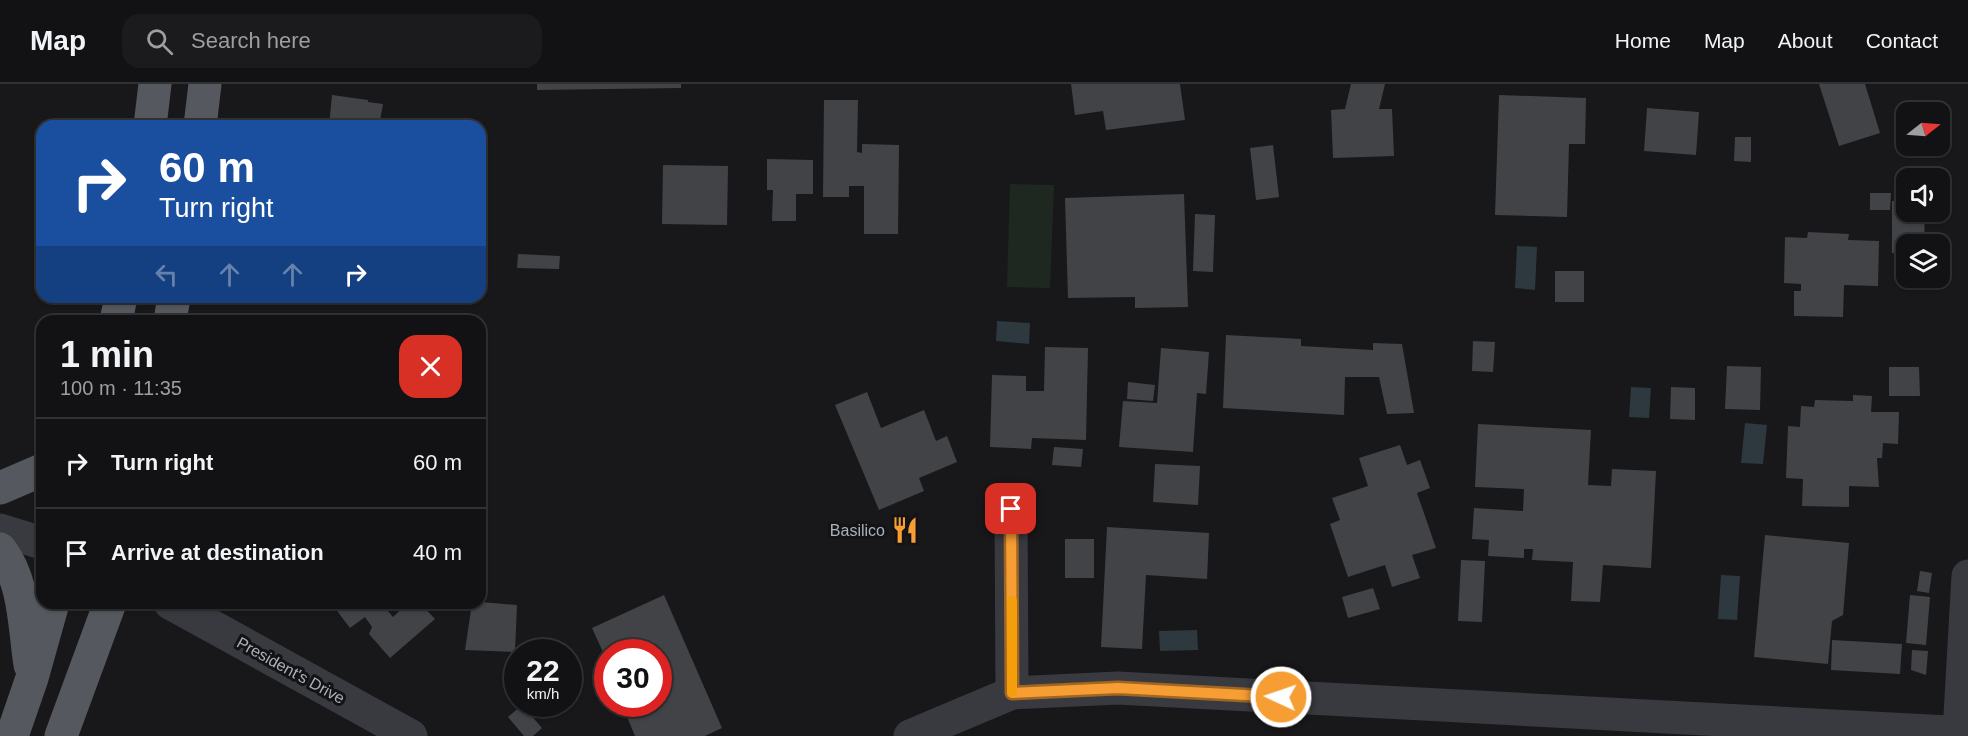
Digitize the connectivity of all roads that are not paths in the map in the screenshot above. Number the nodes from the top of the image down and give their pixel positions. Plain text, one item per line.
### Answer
1 (155, 84) edge
2 (205, 84) edge
3 (151, 120) edge
4 (201, 120) edge
5 (36, 473) edge
6 (0, 488) edge
7 (1011, 509) dead end
8 (0, 530) edge
9 (36, 541) edge
10 (0, 549) edge
11 (1968, 576) edge
12 (51, 609) edge
13 (108, 609) edge
14 (181, 609) edge
15 (32, 678) junction
16 (1012, 693) junction
17 (1963, 733) edge
18 (12, 736) edge
19 (61, 736) edge
20 (411, 736) edge
21 (910, 736) edge

1 - 3 main road
2 - 4 main road
5 - 6 main road
7 - 16 street
8 - 9 street
10 - 15 main road
11 - 17 street
12 - 15 main road
13 - 19 main road
14 - 20 street, President's Drive
15 - 18 main road
16 - 17 street
16 - 21 street

